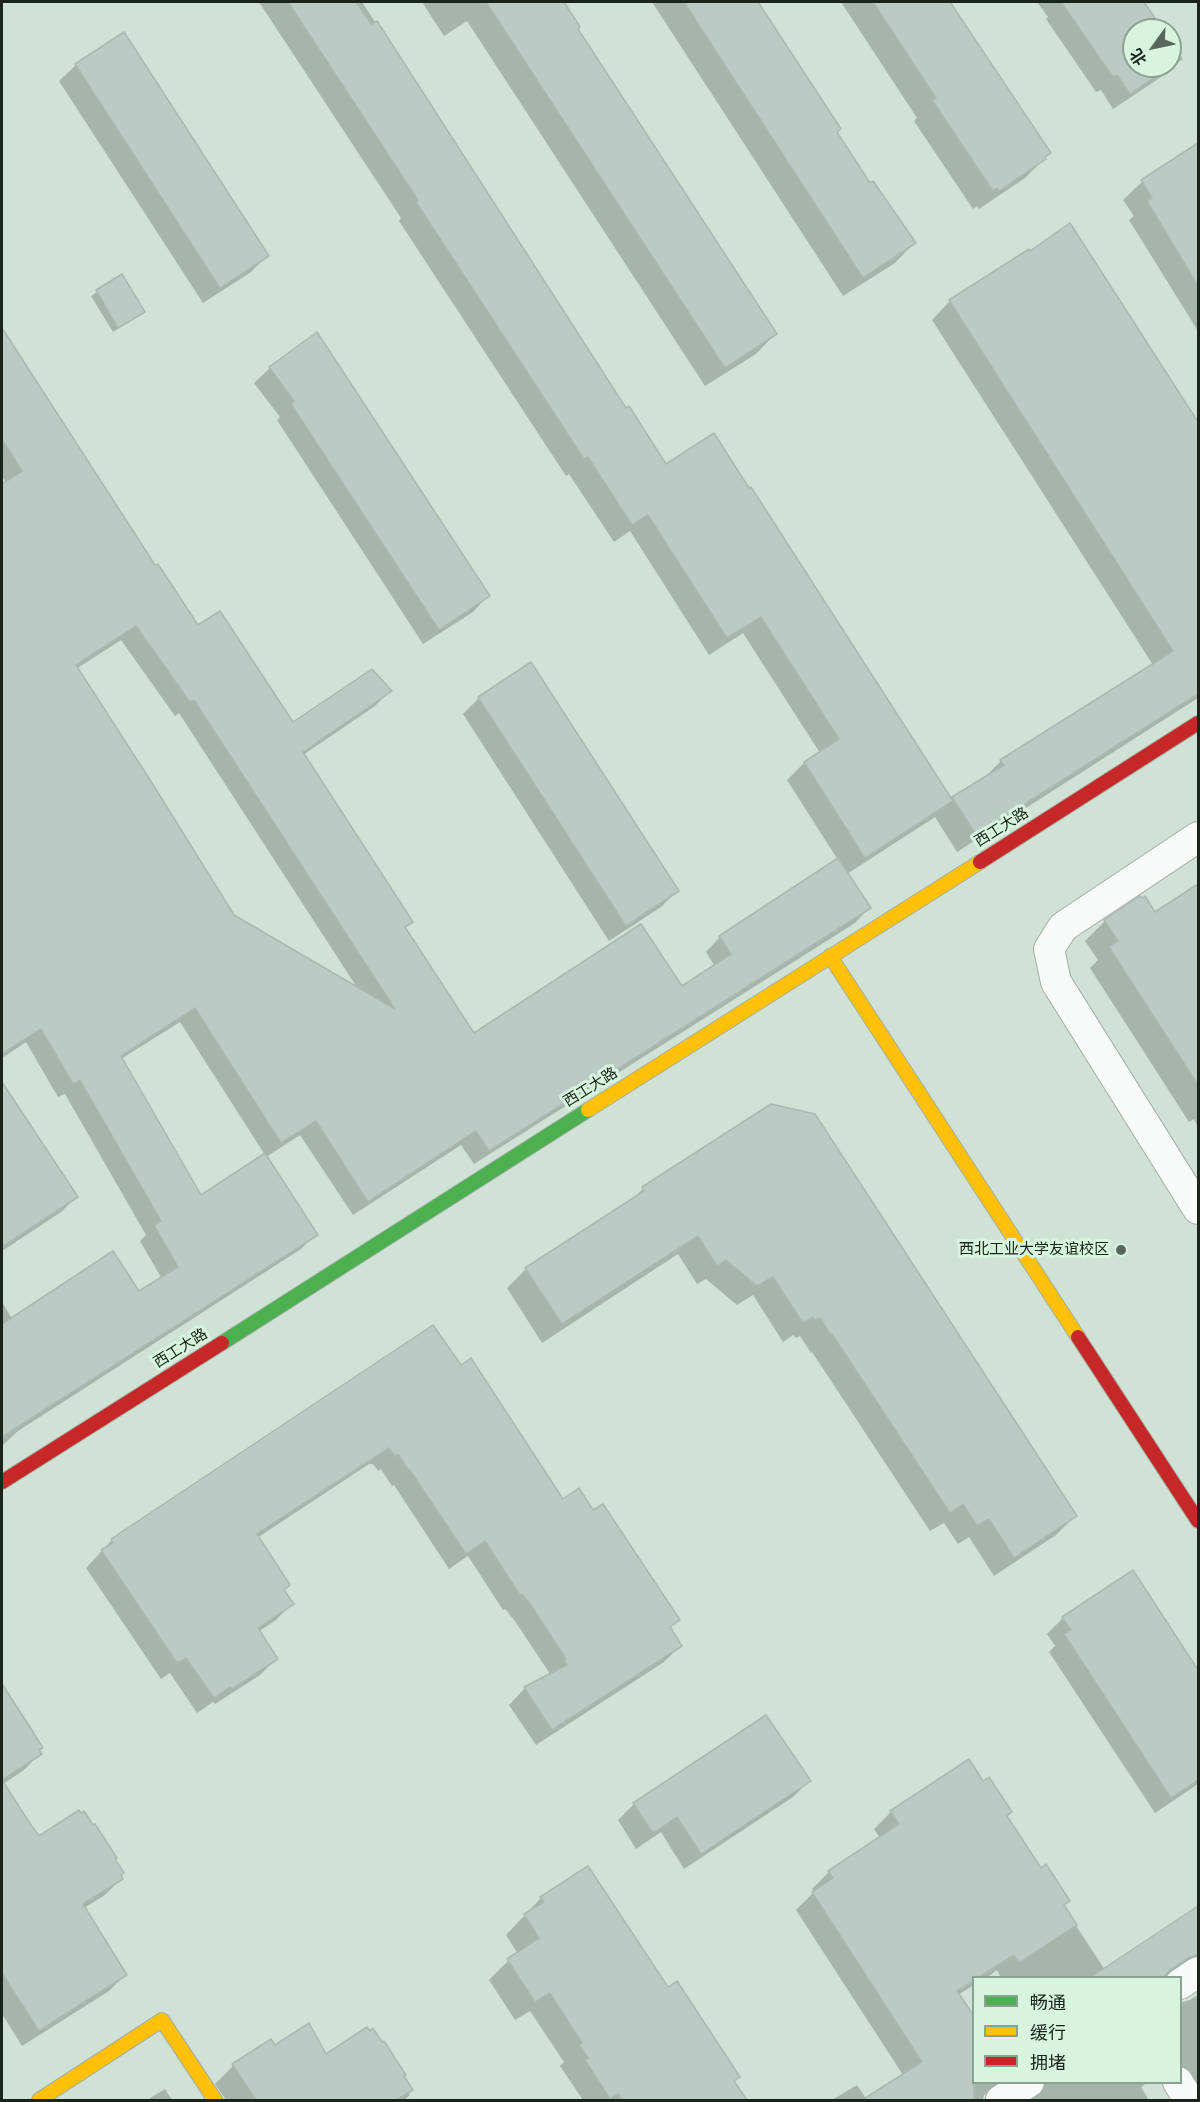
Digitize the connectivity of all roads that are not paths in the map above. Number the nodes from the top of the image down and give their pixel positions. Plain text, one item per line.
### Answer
1 (1198, 723) edge
2 (1198, 837) edge
3 (830, 956) junction
4 (1198, 1209) edge
5 (2, 1482) edge
6 (1198, 1521) edge
7 (1198, 1972) edge
8 (1182, 1983) edge
9 (1026, 2084) edge
10 (1179, 2084) edge
11 (39, 2100) edge
12 (214, 2100) edge
13 (1002, 2100) edge
14 (1189, 2100) edge

1 - 3 street, 西工大路
2 - 4 street
3 - 5 street, 西工大路
3 - 6 street
7 - 8 street
9 - 13 street
10 - 14 street
11 - 12 street

